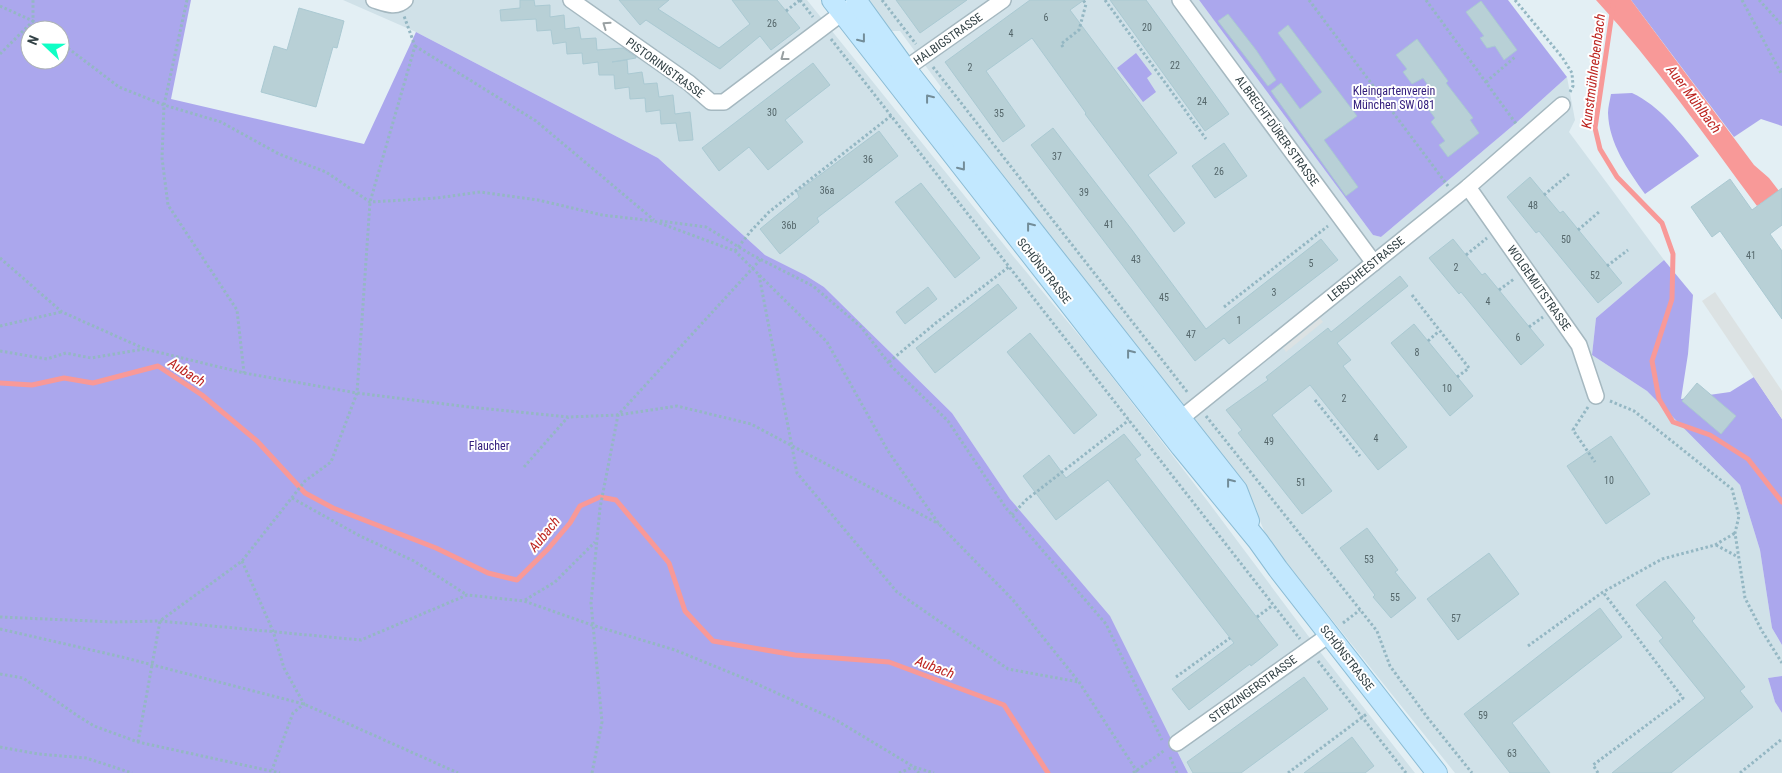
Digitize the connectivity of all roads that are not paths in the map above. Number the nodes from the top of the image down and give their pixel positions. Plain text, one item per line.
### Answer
1 (374, 0) edge
2 (571, 0) edge
3 (1003, 0) edge
4 (1180, 0) edge
5 (403, 2) edge
6 (847, 4) edge
7 (900, 73) junction
8 (1562, 106) road end
9 (1468, 188) junction
10 (1374, 263) junction
11 (1596, 396) road end
12 (1174, 424) junction
13 (1329, 635) junction
14 (1169, 744) road end
15 (1437, 773) edge

1 - 5 street
6 -> 2 street, PISTORINISTRASSE
3 - 7 street, HALBIGSTRASSE
4 - 10 street, ALBRECHT-DÜRER-STRASSE
6 - 7 street, SCHÖNSTRASSE
7 - 12 street, SCHÖNSTRASSE
8 - 9 street, LEBSCHEESTRASSE
9 - 10 street, LEBSCHEESTRASSE
9 - 11 street, WOLGEMUTSTRASSE
10 - 12 street, LEBSCHEESTRASSE
12 - 13 street, SCHÖNSTRASSE
13 - 14 street, STERZINGERSTRASSE
13 - 15 street, SCHÖNSTRASSE

